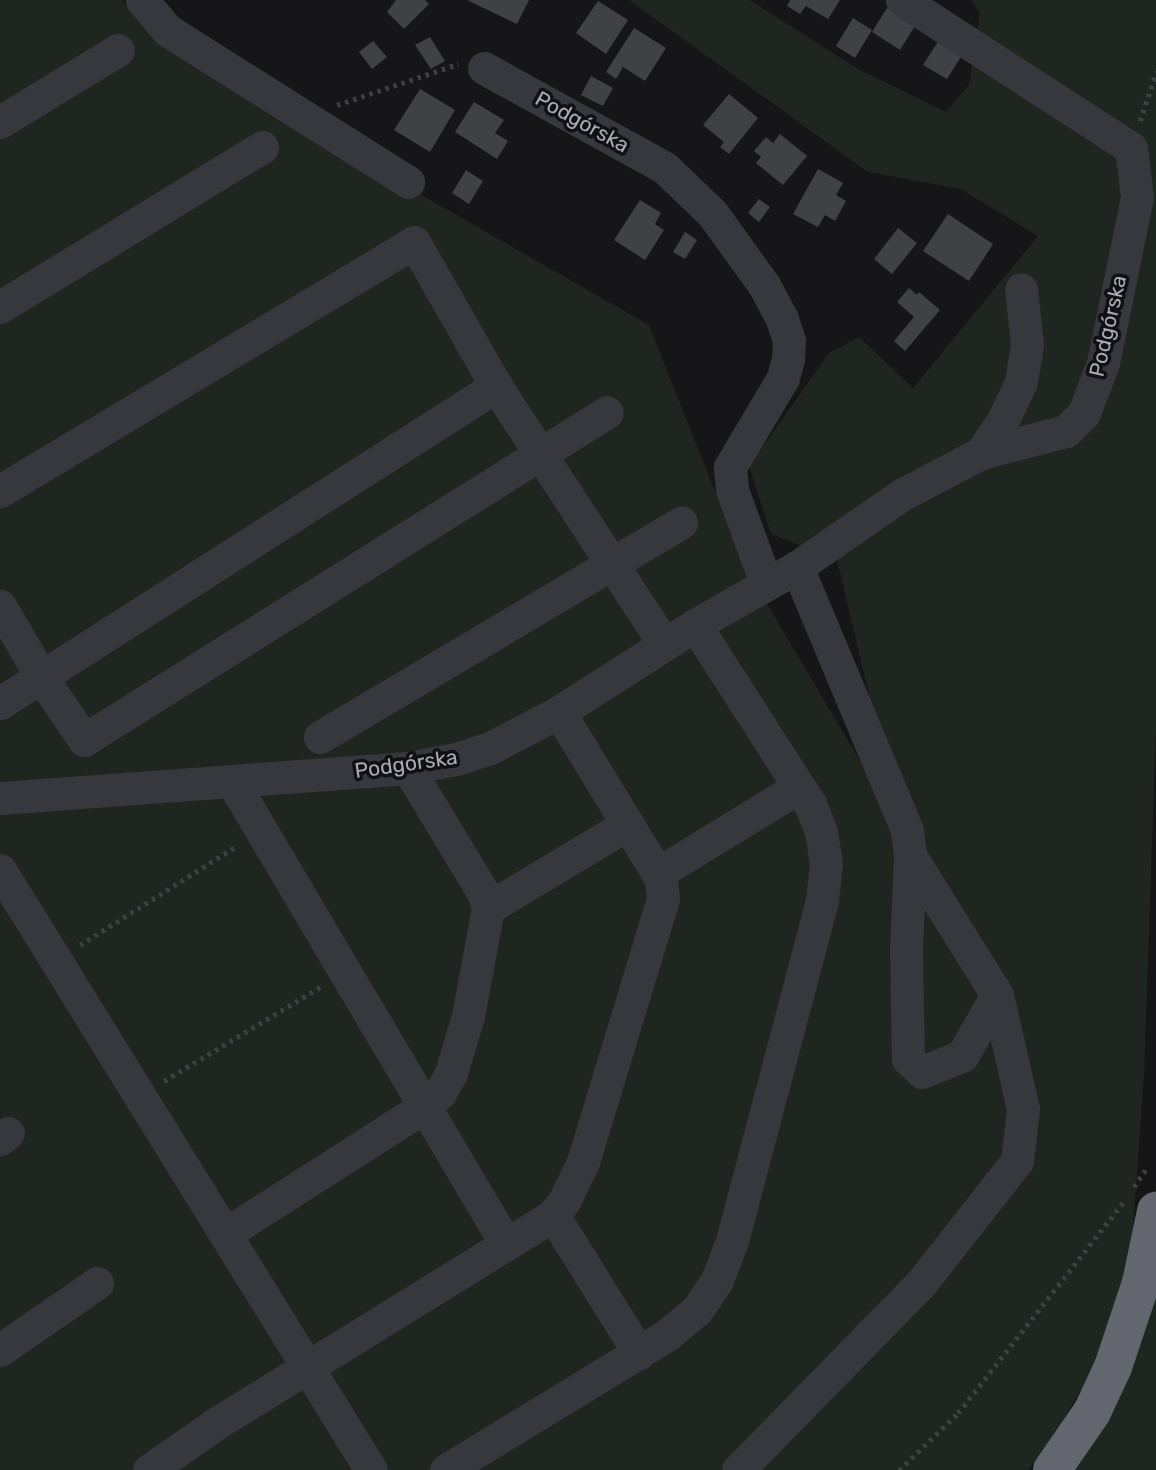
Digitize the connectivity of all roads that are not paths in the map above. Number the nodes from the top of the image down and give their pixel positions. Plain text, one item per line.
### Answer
1 (142, 0) edge
2 (902, 0) edge
3 (118, 50) dead end
4 (484, 68) road end
5 (0, 122) edge
6 (262, 147) dead end
7 (408, 182) dead end
8 (1021, 289) dead end
9 (0, 307) edge
10 (496, 386) junction
11 (607, 412) dead end
12 (981, 453) junction
13 (540, 454) junction
14 (0, 491) edge
15 (681, 523) dead end
16 (612, 564) junction
17 (797, 568) junction
18 (766, 583) junction
19 (0, 606) edge
20 (695, 625) junction
21 (664, 644) junction
22 (42, 678) junction
23 (0, 703) edge
24 (559, 712) junction
25 (320, 737) dead end
26 (408, 768) junction
27 (232, 781) junction
28 (799, 787) junction
29 (0, 798) edge
30 (628, 824) junction
31 (910, 855) junction
32 (0, 870) edge
33 (658, 873) junction
34 (488, 908) junction
35 (997, 995) junction
36 (425, 1106) junction
37 (1156, 1210) edge
38 (553, 1215) junction
39 (225, 1234) junction
40 (506, 1244) junction
41 (97, 1283) dead end
42 (0, 1350) edge
43 (639, 1353) junction
44 (307, 1367) junction
45 (149, 1470) edge
46 (371, 1470) edge
47 (446, 1470) edge
48 (738, 1470) edge
49 (1052, 1470) edge

1 - 7 street
2 - 12 street, Podgórska
3 - 5 street
4 - 18 street, Podgórska
6 - 9 street
8 - 12 street
10 - 13 street
10 - 14 street
10 - 22 street
11 - 13 street
12 - 17 street, Podgórska
13 - 16 street
13 - 22 street
15 - 16 street
16 - 21 street
16 - 25 street
17 - 18 street, Podgórska
17 - 31 street
18 - 20 street, Podgórska
19 - 22 street
20 - 21 street, Podgórska
20 - 28 street
21 - 24 street, Podgórska
22 - 23 street
24 - 26 street, Podgórska
24 - 30 street
26 - 27 street, Podgórska
26 - 34 street
27 - 29 street, Podgórska
27 - 36 street
28 - 33 street
28 - 43 street
30 - 33 street
30 - 34 street
31 - 35 street
31 - 35 street
32 - 39 street
33 - 38 street
34 - 36 street
35 - 48 street
36 - 39 street
36 - 40 street
37 - 49 highway
38 - 40 street
38 - 43 street
39 - 44 street
40 - 44 street
41 - 42 street
43 - 47 street
44 - 45 street
44 - 46 street

